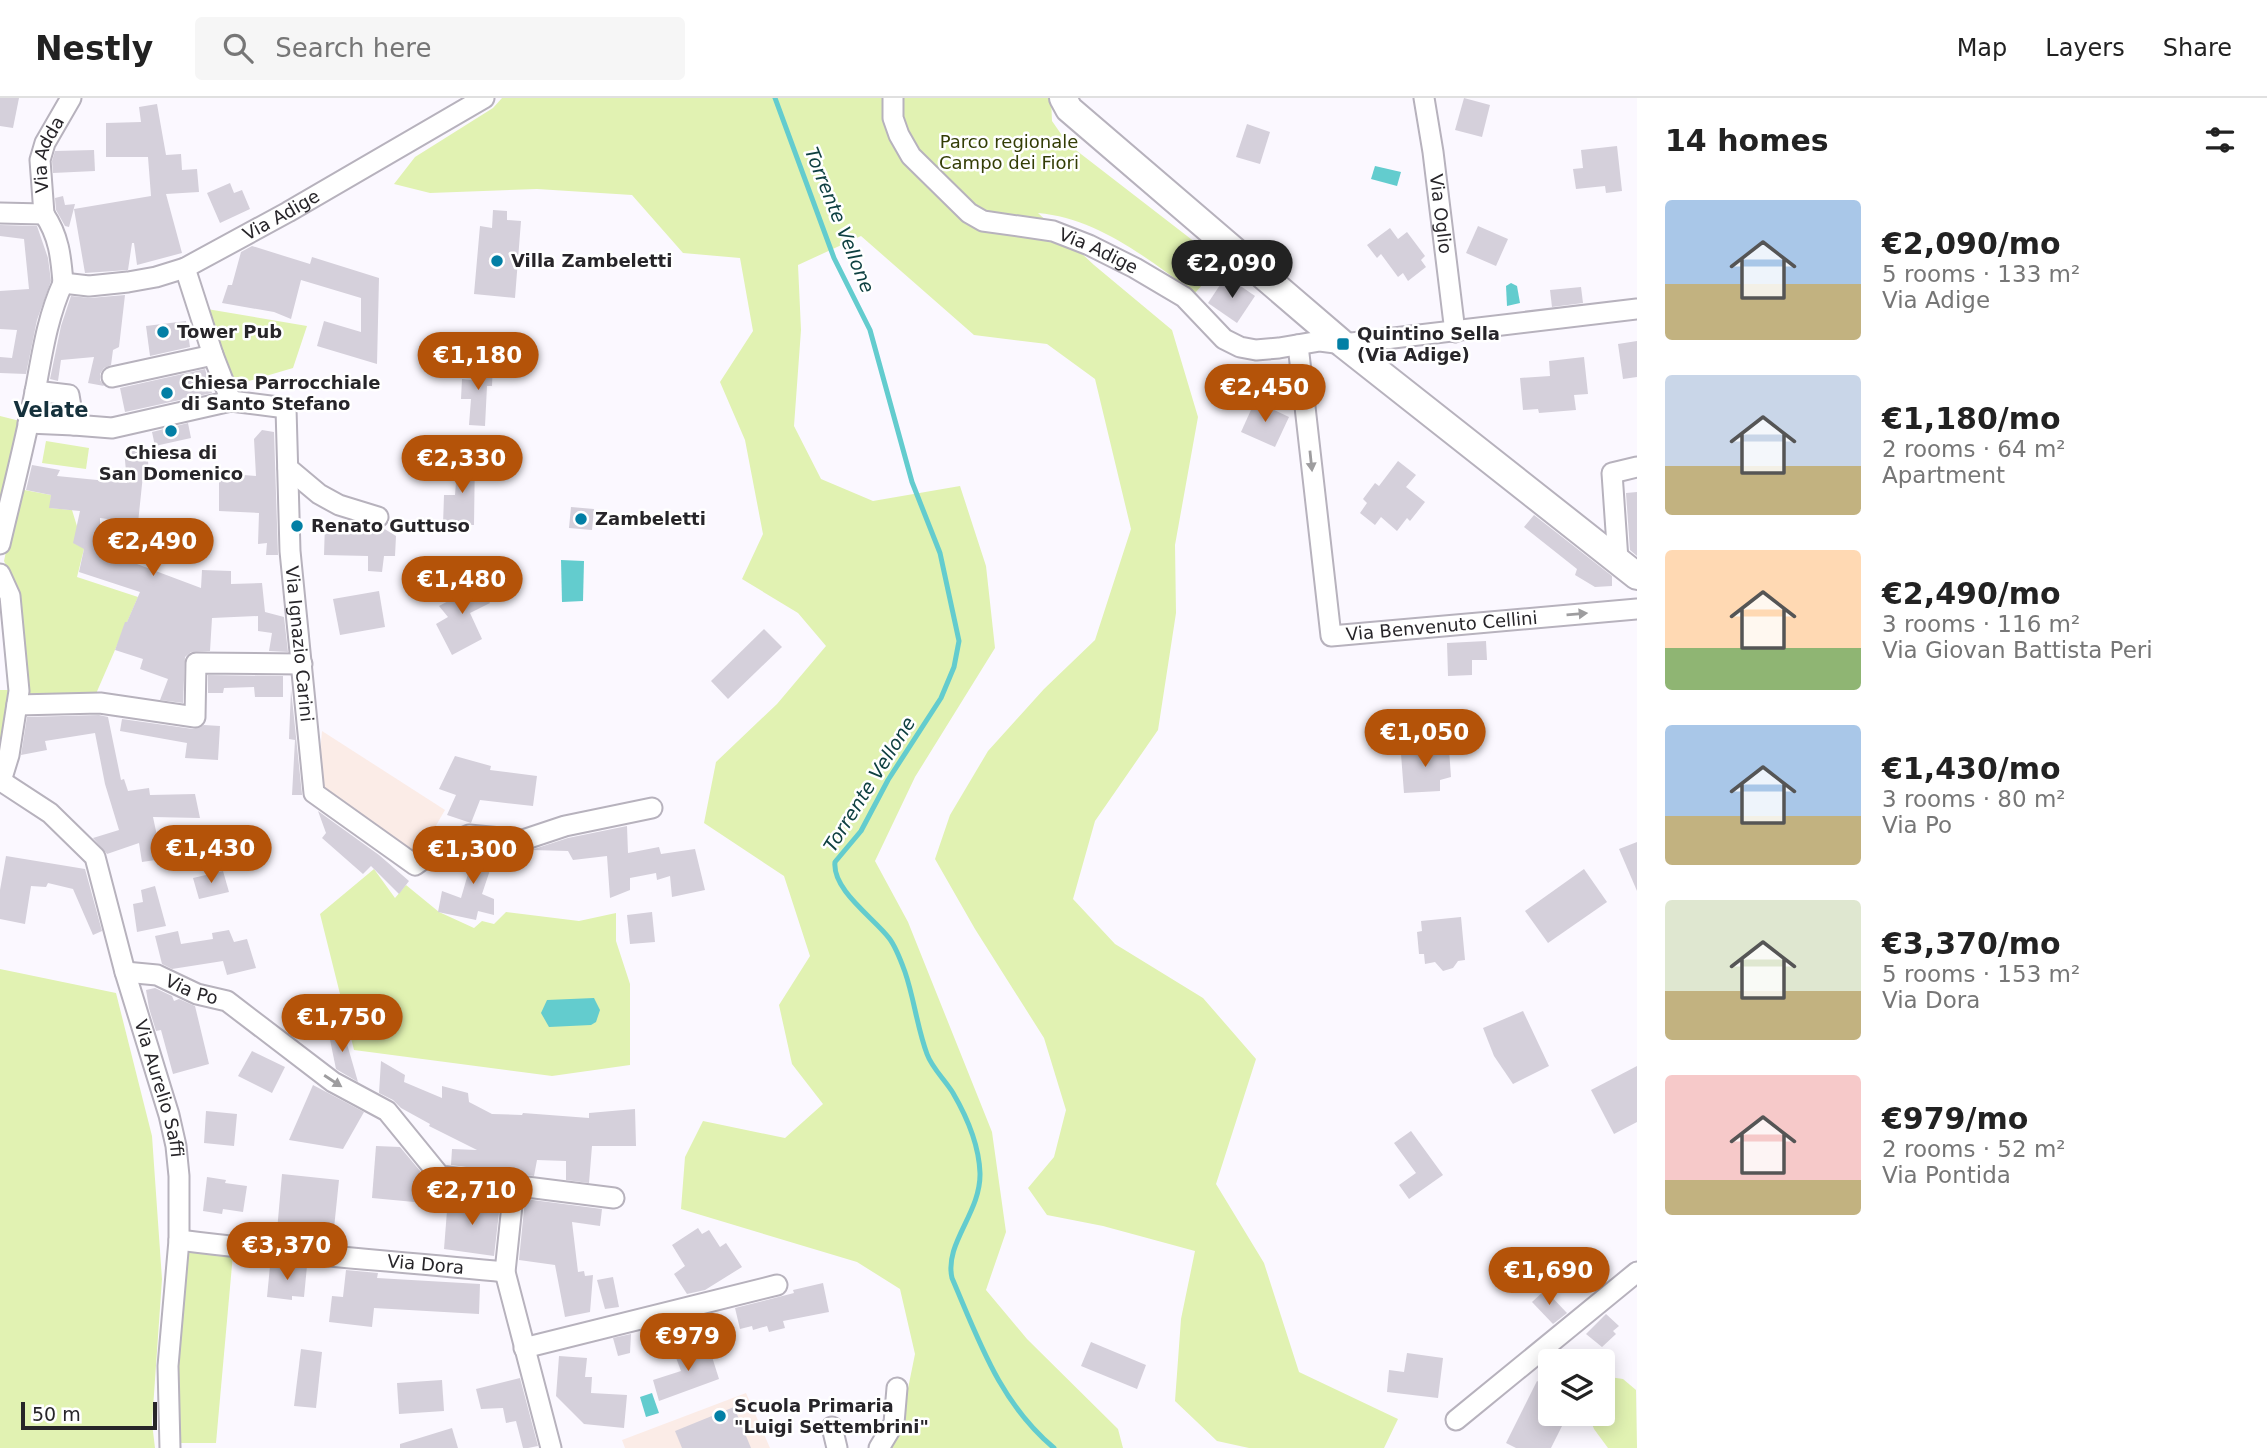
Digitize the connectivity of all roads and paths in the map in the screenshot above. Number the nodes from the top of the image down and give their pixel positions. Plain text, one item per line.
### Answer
1 (71, 98) edge
2 (484, 98) edge
3 (893, 98) edge
4 (1063, 98) edge
5 (1424, 98) edge
6 (0, 213) edge
7 (44, 214) junction
8 (186, 268) junction
9 (63, 283) junction
10 (1637, 309) edge
11 (1455, 332) junction
12 (1343, 344) junction
13 (1298, 345) junction
14 (213, 355) junction
15 (112, 377) dead end
16 (35, 390) junction
17 (231, 401) junction
18 (28, 423) junction
19 (75, 425) junction
20 (1637, 467) edge
21 (288, 468) junction
22 (378, 517) dead end
23 (0, 544) edge
24 (1627, 568) edge
25 (0, 574) edge
26 (1637, 609) edge
27 (302, 664) junction
28 (17, 705) junction
29 (1, 781) edge
30 (652, 808) dead end
31 (125, 972) junction
32 (514, 1186) junction
33 (614, 1198) dead end
34 (179, 1240) junction
35 (505, 1272) junction
36 (1637, 1272) edge
37 (777, 1285) dead end
38 (524, 1348) junction
39 (897, 1388) dead end
40 (1456, 1420) dead end
41 (832, 1427) dead end
42 (170, 1448) edge
43 (551, 1448) edge
44 (837, 1448) edge
45 (879, 1448) edge

1 - 7 street, Via Adda
2 - 8 street, Via Adige
3 - 13 street, Via Adige
4 - 12 street
5 - 11 street, Via Oglio
6 - 7 street
7 - 9 street
8 - 9 street, Via Adige
8 - 14 street
9 - 16 street
10 - 11 street, Via Adige
11 - 12 street, Via Adige
12 - 13 street, Via Adige
12 - 24 street
13 -> 26 street, Via Benvenuto Cellini
14 - 15 street
14 - 17 street
16 - 18 street
16 - 19 street
17 - 19 street
17 - 21 street, Via Ignazio Carini
18 - 19 street
18 - 23 street
20 - 24 street
21 - 22 street
21 - 27 street, Via Ignazio Carini
25 - 28 street
27 - 28 street
27 - 30 street, Via Ignazio Carini
28 - 29 street
29 - 31 street, Via Aurelio Saffi
31 -> 32 street, Via Po
31 - 34 street, Via Aurelio Saffi
32 - 33 street, Via Po
32 - 35 street
34 - 35 street, Via Dora
34 - 42 street, Via Aurelio Saffi
35 - 38 street
36 - 40 street
37 - 38 street
38 - 43 street
39 - 45 street
41 - 44 street

